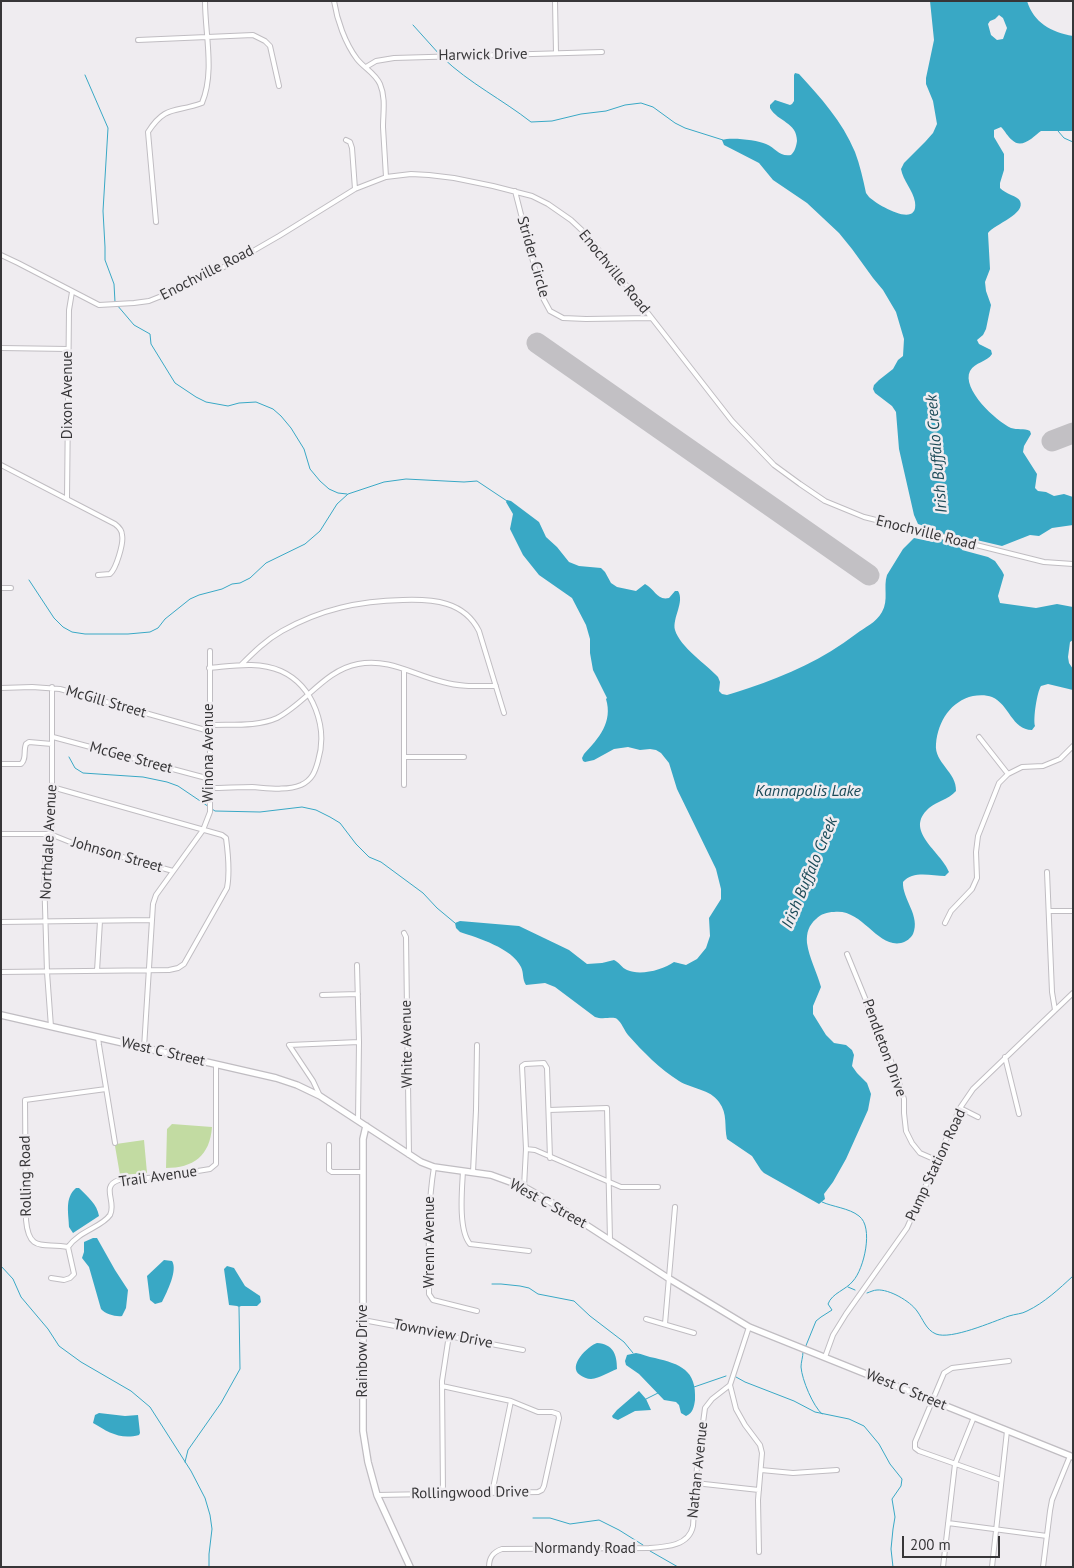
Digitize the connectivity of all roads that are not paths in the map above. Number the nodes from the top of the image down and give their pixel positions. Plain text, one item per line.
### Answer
1 (205, 1) edge
2 (334, 1) edge
3 (554, 1) edge
4 (206, 37) junction
5 (138, 40) dead end
6 (602, 52) dead end
7 (556, 54) junction
8 (366, 68) junction
9 (279, 86) dead end
10 (346, 140) dead end
11 (386, 177) junction
12 (355, 189) junction
13 (515, 191) junction
14 (156, 222) dead end
15 (1, 255) edge
16 (72, 292) junction
17 (651, 318) junction
18 (1, 348) edge
19 (68, 349) junction
20 (1, 465) edge
21 (68, 498) junction
22 (1073, 564) edge
23 (98, 575) dead end
24 (1, 588) edge
25 (10, 588) dead end
26 (210, 651) dead end
27 (241, 665) junction
28 (210, 668) junction
29 (404, 668) junction
30 (496, 686) junction
31 (52, 687) junction
32 (1, 688) edge
33 (309, 695) junction
34 (504, 713) dead end
35 (209, 725) junction
36 (209, 731) junction
37 (53, 737) junction
38 (978, 737) dead end
39 (52, 744) junction
40 (1073, 746) edge
41 (404, 757) junction
42 (464, 757) dead end
43 (1, 764) edge
44 (1008, 774) junction
45 (210, 779) junction
46 (404, 785) dead end
47 (52, 787) junction
48 (210, 788) junction
49 (203, 830) junction
50 (1, 834) edge
51 (50, 834) junction
52 (173, 871) junction
53 (1047, 872) dead end
54 (1049, 911) junction
55 (1073, 911) edge
56 (151, 920) junction
57 (100, 921) junction
58 (1, 922) edge
59 (46, 922) junction
60 (945, 923) dead end
61 (404, 933) dead end
62 (847, 954) dead end
63 (357, 965) dead end
64 (148, 970) junction
65 (97, 971) junction
66 (1, 972) edge
67 (47, 972) junction
68 (1073, 993) edge
69 (358, 994) junction
70 (322, 995) dead end
71 (1055, 1010) junction
72 (1, 1015) edge
73 (51, 1026) junction
74 (98, 1037) junction
75 (359, 1042) junction
76 (477, 1045) dead end
77 (144, 1048) junction
78 (1005, 1057) junction
79 (216, 1064) junction
80 (106, 1089) junction
81 (320, 1096) junction
82 (960, 1108) junction
83 (549, 1110) junction
84 (1020, 1114) dead end
85 (978, 1117) dead end
86 (358, 1120) junction
87 (366, 1126) junction
88 (115, 1143) dead end
89 (328, 1145) dead end
90 (526, 1149) junction
91 (409, 1155) junction
92 (550, 1158) junction
93 (936, 1160) junction
94 (434, 1167) junction
95 (463, 1171) junction
96 (363, 1172) junction
97 (473, 1172) junction
98 (609, 1183) junction
99 (524, 1187) junction
100 (658, 1187) dead end
101 (675, 1207) dead end
102 (610, 1240) junction
103 (68, 1247) junction
104 (529, 1252) dead end
105 (51, 1278) dead end
106 (668, 1278) junction
107 (477, 1311) dead end
108 (646, 1319) dead end
109 (363, 1320) junction
110 (665, 1324) junction
111 (749, 1326) junction
112 (694, 1334) dead end
113 (449, 1335) junction
114 (523, 1350) dead end
115 (825, 1357) junction
116 (1009, 1361) dead end
117 (730, 1385) junction
118 (442, 1386) junction
119 (511, 1401) junction
120 (932, 1401) junction
121 (974, 1417) junction
122 (1007, 1430) junction
123 (1072, 1457) edge
124 (955, 1464) junction
125 (761, 1470) junction
126 (837, 1470) dead end
127 (1001, 1480) junction
128 (695, 1483) junction
129 (759, 1490) junction
130 (443, 1493) junction
131 (492, 1493) junction
132 (377, 1495) junction
133 (948, 1523) junction
134 (996, 1530) junction
135 (688, 1536) joint
136 (1046, 1536) junction
137 (759, 1552) dead end
138 (410, 1567) edge
139 (489, 1567) edge
140 (943, 1567) edge
141 (992, 1567) edge
142 (1042, 1567) edge

1 - 4 street
2 - 8 street
3 - 7 street
4 - 5 street
4 - 9 street
4 - 14 street
6 - 7 street, Harwick Drive
7 - 8 street, Harwick Drive
8 - 11 street
10 - 12 street
11 - 12 street, Enochville Road
11 - 13 street, Enochville Road
12 - 16 street, Enochville Road
13 - 17 street, Enochville Road
13 - 17 street, Strider Circle
15 - 16 street, Enochville Road
16 - 19 street, Dixon Avenue
17 - 22 street, Enochville Road
18 - 19 street
19 - 21 street, Dixon Avenue
20 - 21 street
21 - 23 street
24 - 25 street
26 - 28 street, Winona Avenue
27 - 28 street
27 - 30 street
27 - 33 street
28 - 35 street, Winona Avenue
29 - 30 street
29 - 33 street
29 - 41 street
30 - 34 street
31 - 32 street, McGill Street
31 - 36 street, McGill Street
31 - 37 street, Northdale Avenue
33 - 35 street
33 - 48 street
35 - 36 street, Winona Avenue
36 - 45 street, Winona Avenue
37 - 39 street, Northdale Avenue
37 - 45 street, McGee Street
38 - 44 street
39 - 43 street
39 - 47 street, Northdale Avenue
40 - 44 street
41 - 42 street
41 - 46 street
44 - 60 street
45 - 48 street, Winona Avenue
47 - 49 street
47 - 51 street, Northdale Avenue
48 - 49 street, Winona Avenue
49 - 52 street, Winona Avenue
49 - 64 street
50 - 51 street, Johnson Street
51 - 52 street, Johnson Street
51 - 59 street, Northdale Avenue
52 - 56 street, Winona Avenue
53 - 54 street
54 - 55 street
54 - 71 street
56 - 57 street
56 - 64 street, Winona Avenue
57 - 59 street
57 - 65 street
58 - 59 street
59 - 67 street, Northdale Avenue
61 - 91 street, White Avenue
62 - 93 street, Pendleton Drive
63 - 69 street
64 - 65 street
64 - 77 street, Winona Avenue
65 - 67 street
66 - 67 street
67 - 73 street, Northdale Avenue
68 - 71 street, Pump Station Road
69 - 70 street
69 - 75 street
71 - 78 street, Pump Station Road
72 - 73 main road, West C Street
73 - 74 main road, West C Street
74 - 77 main road, West C Street
74 - 80 street
75 - 81 street
75 - 86 street
76 - 97 street
77 - 79 main road, West C Street
78 - 82 street, Pump Station Road
78 - 84 street
79 - 81 main road, West C Street
79 - 103 street, Trail Avenue
80 - 88 street
80 - 103 street, Rolling Road
81 - 86 main road, West C Street
82 - 85 street
82 - 93 street, Pump Station Road
83 - 90 street
83 - 92 street
83 - 98 street
86 - 87 main road, West C Street
87 - 91 main road, West C Street
87 - 96 main road, Rainbow Drive
89 - 96 street
90 - 92 street
90 - 99 street
91 - 94 main road, West C Street
92 - 98 street
93 - 115 street, Pump Station Road
94 - 95 main road, West C Street
94 - 107 street, Wrenn Avenue
95 - 97 main road, West C Street
95 - 104 street
96 - 109 main road, Rainbow Drive
97 - 99 main road, West C Street
98 - 100 street
98 - 102 street
99 - 102 main road, West C Street
101 - 106 street
102 - 106 main road, West C Street
103 - 105 street
106 - 110 street
106 - 111 main road, West C Street
108 - 110 street
109 - 113 street, Townview Drive
109 - 132 main road, Rainbow Drive
110 - 112 street
111 - 115 main road, West C Street
111 - 117 street
113 - 114 street, Townview Drive
113 - 118 street
115 - 120 main road, West C Street
116 - 120 street
117 - 125 street
117 - 128 street, Nathan Avenue
118 - 119 street, Rollingwood Drive
118 - 130 street
119 - 131 street
119 - 131 street, Rollingwood Drive
120 - 121 main road, West C Street
120 - 124 street
121 - 122 main road, West C Street
121 - 124 street
122 - 123 main road, West C Street
122 - 127 street
123 - 136 street
124 - 127 street
124 - 133 street
125 - 126 street
125 - 129 street
127 - 134 street
128 - 129 street
128 - 135 street, Nathan Avenue
129 - 137 street
130 - 131 street, Rollingwood Drive
130 - 132 street, Rollingwood Drive
132 - 138 main road, Rainbow Drive
133 - 134 street
133 - 140 street
134 - 136 street
134 - 141 street
135 - 139 street, Normandy Road
136 - 142 street

